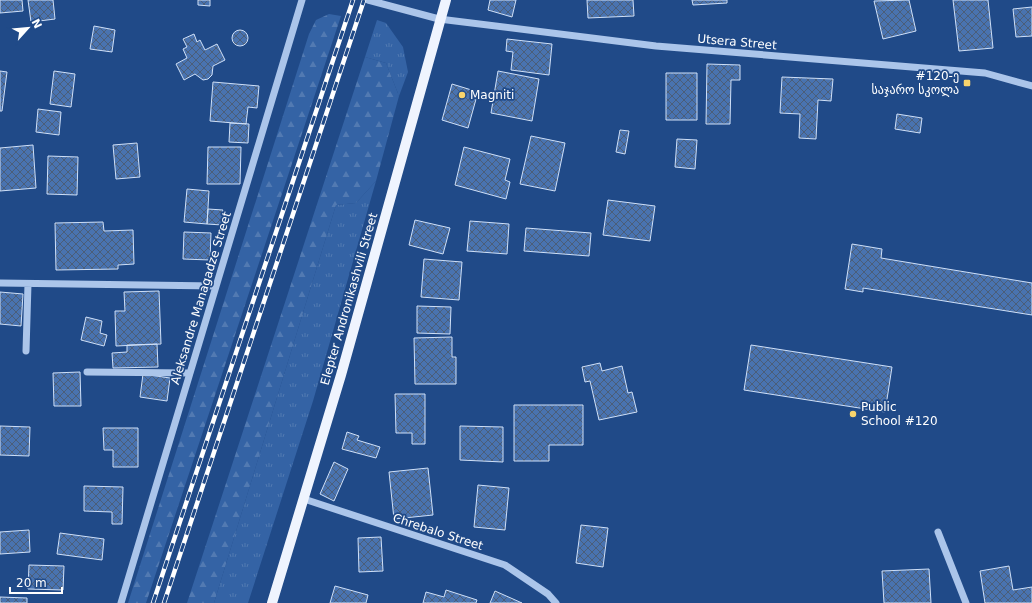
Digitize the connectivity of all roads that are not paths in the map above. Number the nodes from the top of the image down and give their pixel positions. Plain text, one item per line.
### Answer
1 (302, 0) edge
2 (368, 0) edge
3 (446, 0) edge
4 (439, 19) junction
5 (1032, 86) edge
6 (0, 283) edge
7 (28, 284) junction
8 (216, 286) junction
9 (26, 351) dead end
10 (87, 372) dead end
11 (190, 373) junction
12 (304, 499) junction
13 (938, 532) dead end
14 (121, 603) edge
15 (272, 603) edge
16 (556, 603) edge
17 (966, 603) edge

1 - 8 street, Aleksandre Managadze Street
2 - 4 street, Utsera Street
3 - 4 main road, Elepter Andronikashvili Street
4 - 5 street, Utsera Street
4 - 12 main road, Elepter Andronikashvili Street
6 - 7 street
7 - 8 street
7 - 9 street
8 - 11 street, Aleksandre Managadze Street
10 - 11 street
11 - 14 street, Aleksandre Managadze Street
12 - 15 main road, Elepter Andronikashvili Street
12 - 16 street, Chrebalo Street
13 - 17 street

